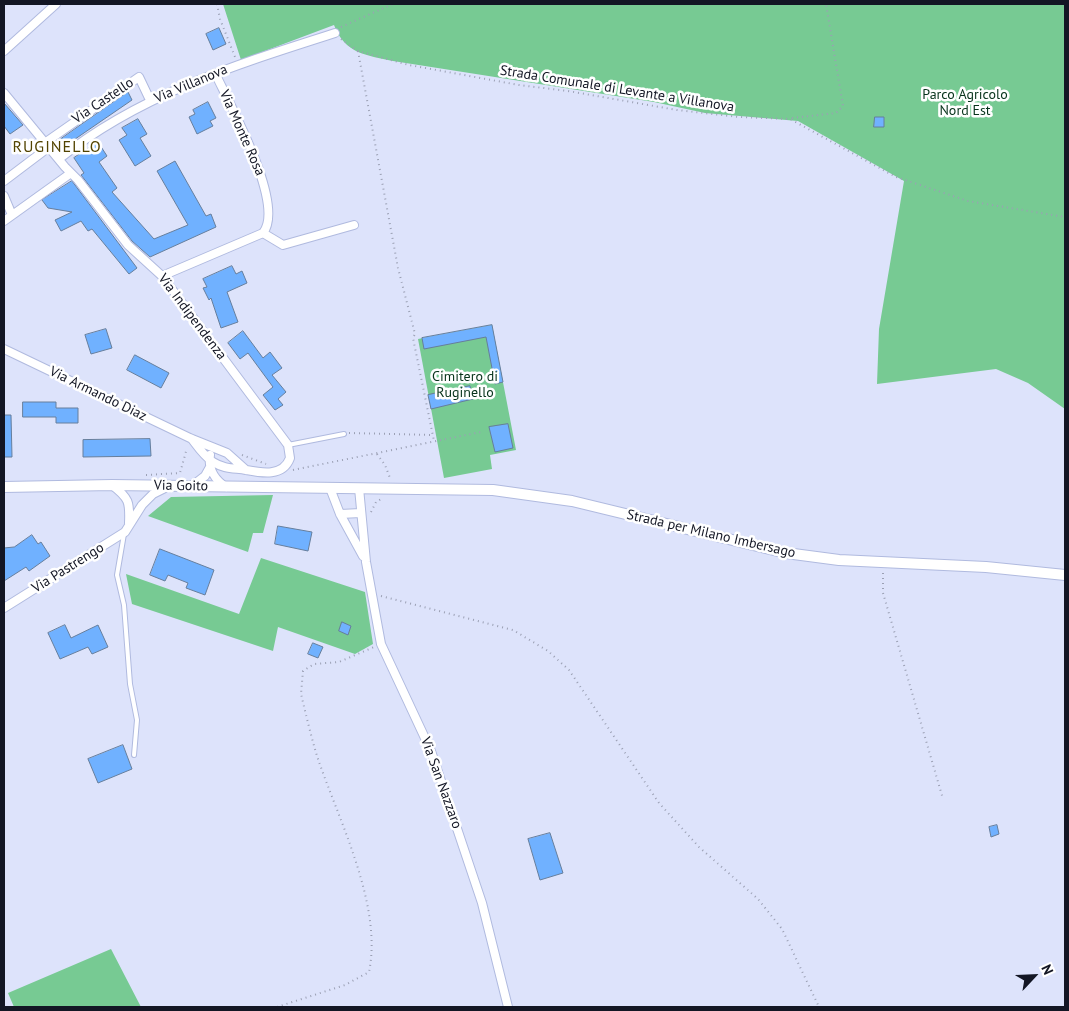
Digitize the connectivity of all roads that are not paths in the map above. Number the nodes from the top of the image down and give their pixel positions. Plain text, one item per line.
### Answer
1 (56, 4) edge
2 (335, 33) road end
3 (4, 51) edge
4 (215, 73) junction
5 (4, 93) edge
6 (150, 100) junction
7 (48, 145) junction
8 (59, 159) junction
9 (71, 174) junction
10 (4, 181) edge
11 (4, 196) edge
12 (12, 215) junction
13 (4, 221) edge
14 (354, 225) dead end
15 (263, 233) junction
16 (162, 276) junction
17 (4, 349) edge
18 (344, 434) road end
19 (192, 439) junction
20 (288, 445) junction
21 (215, 448) junction
22 (209, 463) junction
23 (246, 470) junction
24 (112, 485) junction
25 (4, 486) edge
26 (169, 486) junction
27 (192, 486) junction
28 (226, 487) junction
29 (242, 488) junction
30 (330, 488) junction
31 (359, 488) junction
32 (361, 513) junction
33 (340, 514) junction
34 (127, 529) junction
35 (366, 562) junction
36 (1065, 576) edge
37 (4, 608) edge
38 (134, 754) dead end
39 (508, 1007) edge

1 - 3 street
2 - 4 street, Via Villanova
4 - 6 street, Via Villanova
4 - 15 street, Via Monte Rosa
5 - 7 street, Via Indipendenza
6 - 7 street, Via Castello
6 - 8 street, Via Villanova
7 - 8 street, Via Indipendenza
7 - 10 street
8 - 9 street, Via Indipendenza
9 - 12 street
9 - 16 street, Via Indipendenza
11 - 12 street
12 - 13 street
14 - 15 street
15 - 16 street
16 - 20 street, Via Indipendenza
17 - 19 street, Via Armando Diaz
18 - 20 lane
19 - 21 street, Via Armando Diaz
19 - 22 street, Via Armando Diaz
20 - 23 street
21 - 22 street
21 - 23 street, Via Armando Diaz
22 - 23 street
22 - 27 street
22 - 28 street, Via Armando Diaz
23 - 29 street
24 - 25 street, Via Goito
24 - 26 street, Via Goito
24 - 34 street
26 - 27 street, Via Goito
26 - 34 street, Via Pastrengo
27 - 28 street, Via Goito
28 - 29 street, Via Goito
29 - 30 street, Via Goito
30 - 31 street, Via Goito
30 - 33 street, Via San Nazzaro
31 - 32 street, Via San Nazzaro
31 - 36 street, Strada per Milano Imbersago
32 - 33 street
32 - 35 street, Via San Nazzaro
33 - 35 street, Via San Nazzaro
34 - 37 street, Via Pastrengo
34 - 38 lane
35 - 39 street, Via San Nazzaro

